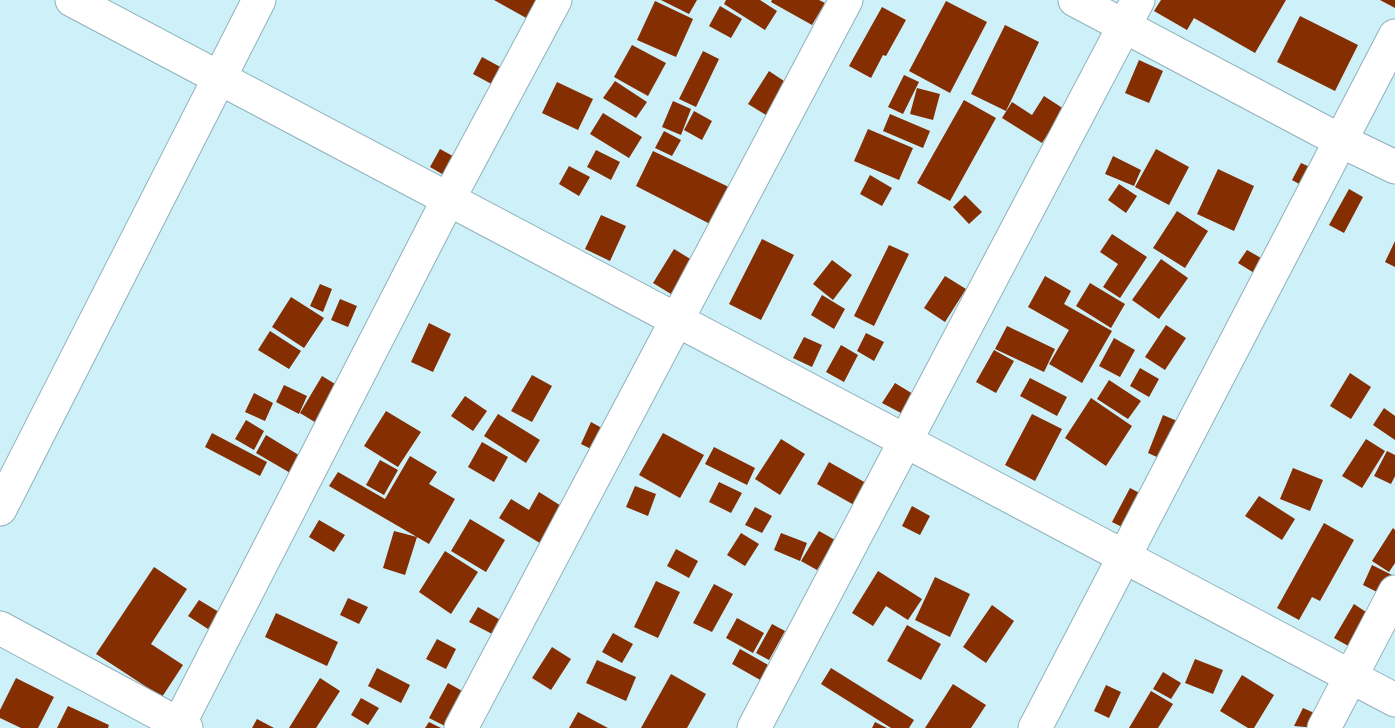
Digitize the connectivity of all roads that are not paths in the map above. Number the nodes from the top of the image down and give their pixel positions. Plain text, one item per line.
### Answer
1 (72, 0) edge
2 (259, 0) edge
3 (555, 0) edge
4 (846, 0) edge
5 (1076, 0) edge
6 (1132, 13) edge
7 (1395, 36) edge
8 (219, 76) junction
9 (1339, 140) junction
10 (1395, 167) edge
11 (449, 198) junction
12 (677, 320) junction
13 (906, 441) junction
14 (0, 509) edge
15 (1124, 558) junction
16 (1395, 592) edge
17 (0, 628) edge
18 (1350, 677) junction
19 (1395, 700) edge
20 (181, 727) edge
21 (461, 728) edge
22 (754, 728) edge
23 (1035, 728) edge
24 (1324, 728) edge

1 - 8 street
2 - 8 street
3 - 11 street
4 - 12 street
5 - 6 street
6 - 9 street
6 - 13 street
7 - 9 street
8 - 11 street
8 - 14 street
9 - 10 street
9 - 15 street
11 - 12 street
11 - 20 street
12 - 13 street
12 - 21 street
13 - 15 street
13 - 22 street
15 - 18 street
15 - 23 street
16 - 18 street
17 - 20 street
18 - 19 street
18 - 24 street

